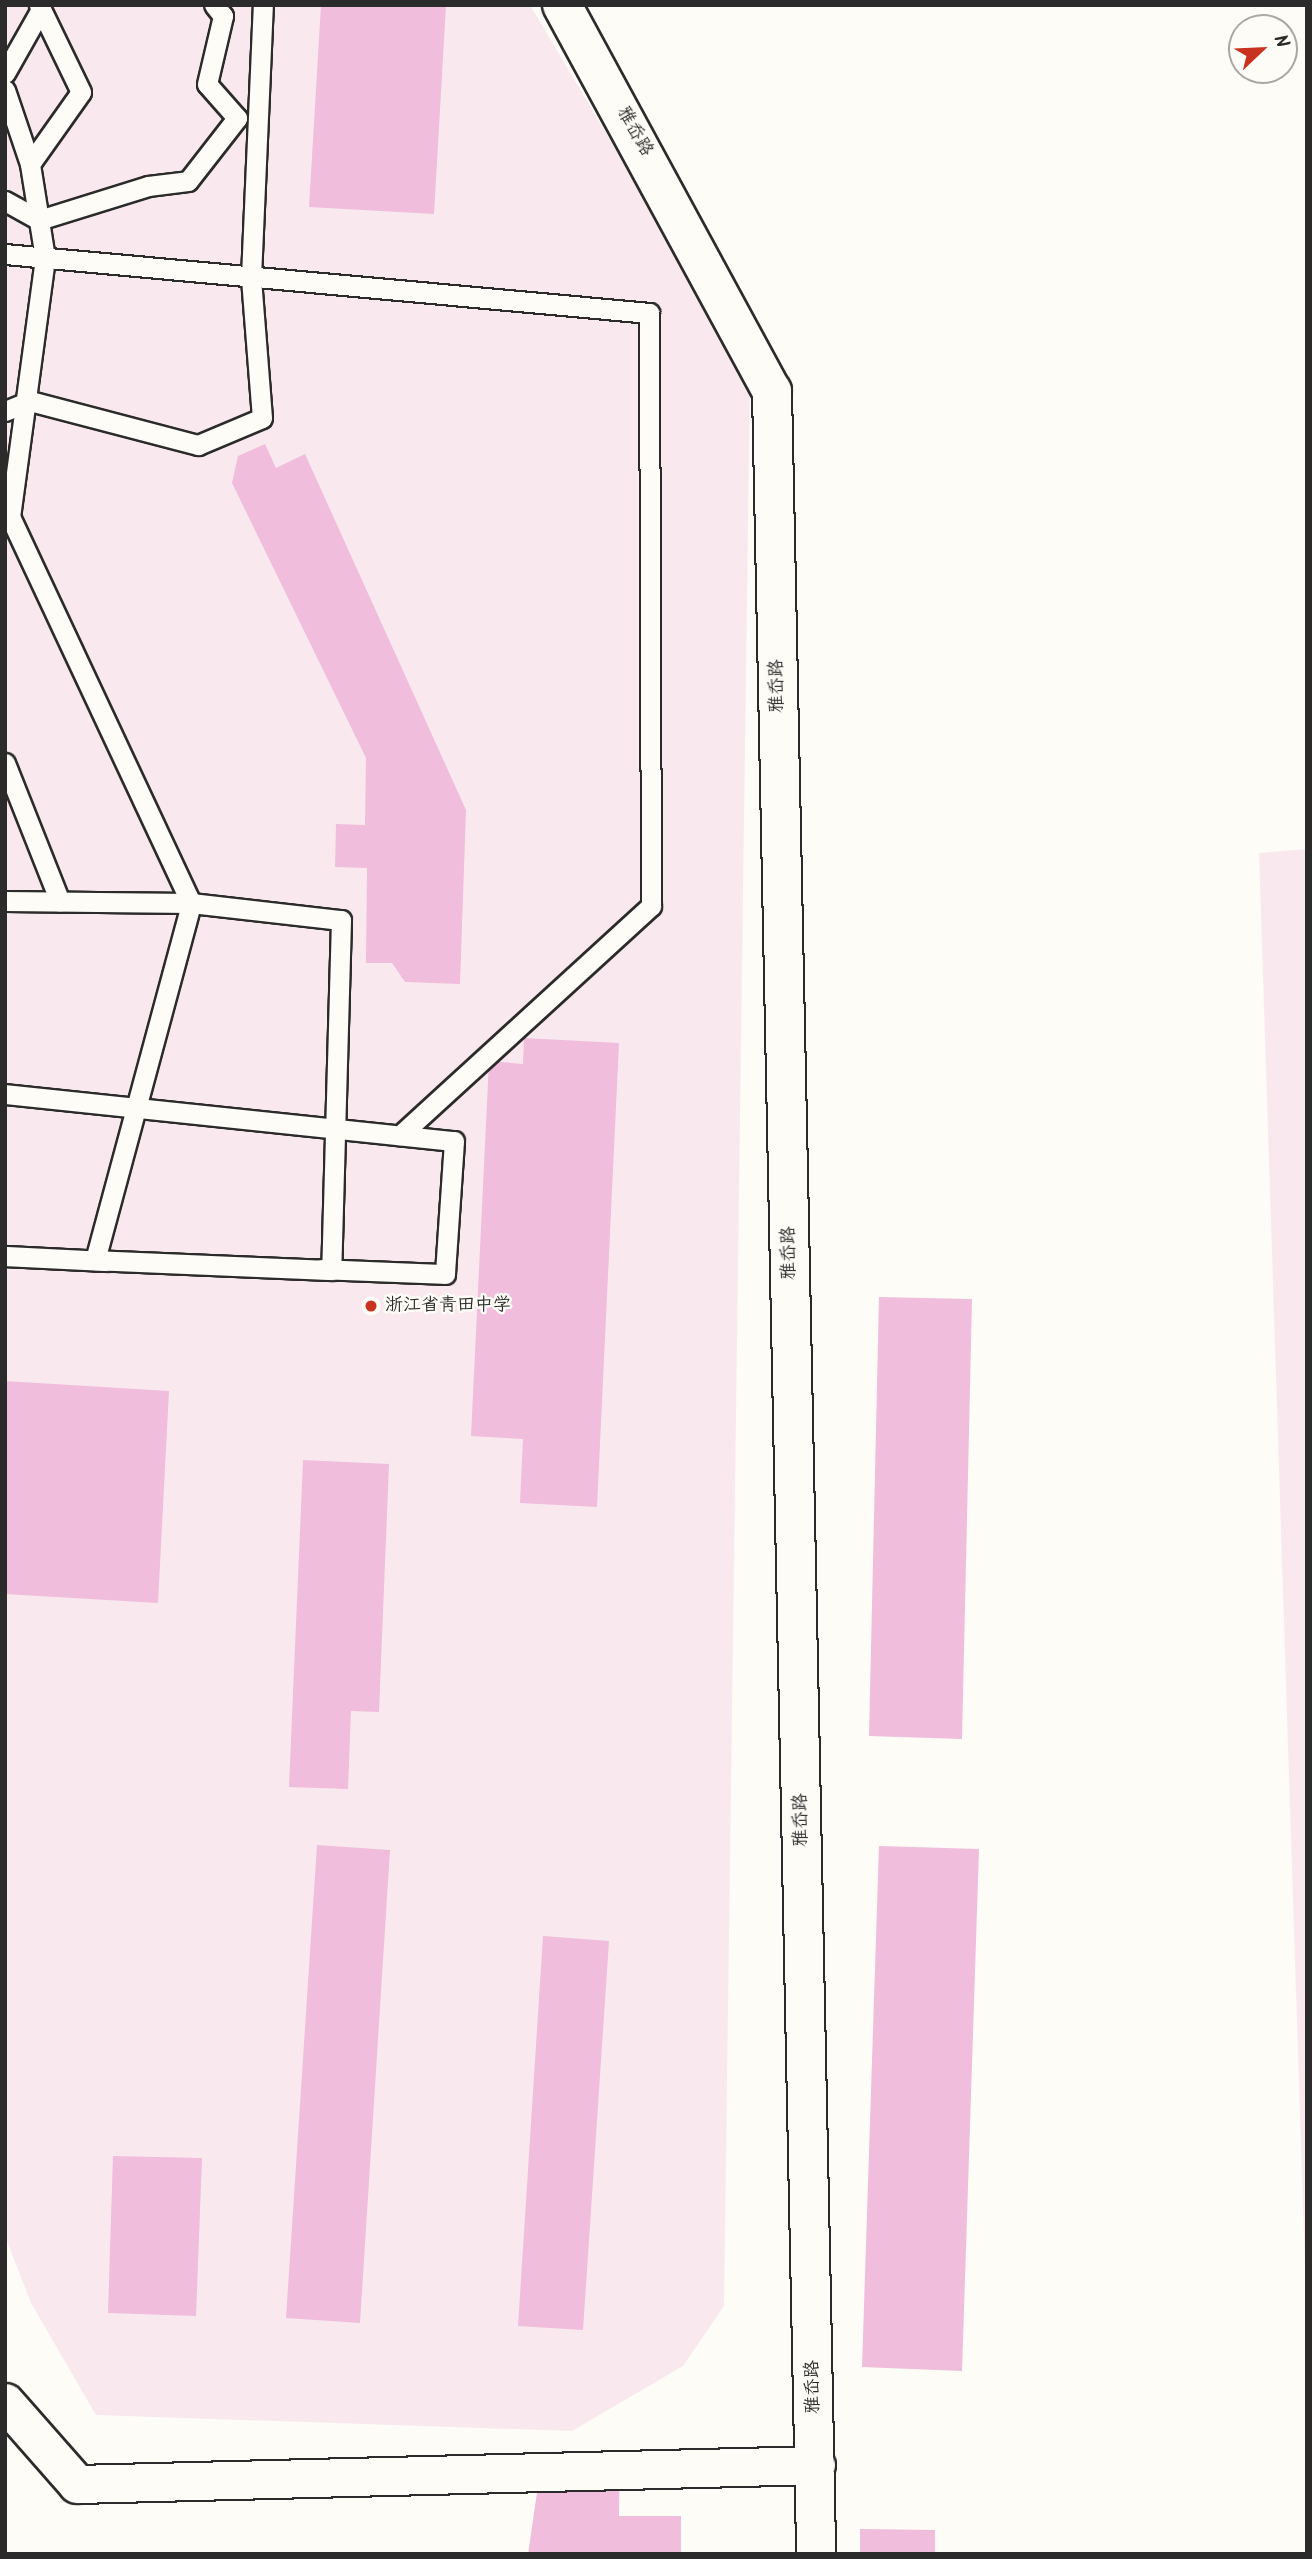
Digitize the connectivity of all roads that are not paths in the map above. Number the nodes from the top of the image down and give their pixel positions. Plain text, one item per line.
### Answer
1 (214, 5) edge
2 (263, 5) edge
3 (562, 5) edge
4 (39, 9) edge
5 (5, 73) edge
6 (5, 90) edge
7 (30, 164) junction
8 (5, 201) edge
9 (39, 220) junction
10 (5, 254) edge
11 (45, 258) junction
12 (251, 277) junction
13 (30, 401) junction
14 (5, 411) edge
15 (5, 762) edge
16 (5, 901) edge
17 (60, 902) junction
18 (191, 903) junction
19 (5, 1094) edge
20 (136, 1107) junction
21 (336, 1128) junction
22 (400, 1135) junction
23 (5, 1256) edge
24 (95, 1260) junction
25 (331, 1270) junction
26 (5, 2402) edge
27 (816, 2465) junction
28 (816, 2554) edge

1 - 9 lane
2 - 12 lane
3 - 27 street, 雅岙路
4 - 5 lane
4 - 7 lane
6 - 7 lane
7 - 9 lane
8 - 9 lane
9 - 11 lane
10 - 11 lane
11 - 12 lane
11 - 13 lane
12 - 13 lane
12 - 22 lane
13 - 14 lane
13 - 18 lane
15 - 17 lane
16 - 17 lane
17 - 18 lane
18 - 20 lane
18 - 21 lane
19 - 20 lane
20 - 21 lane
20 - 24 lane
21 - 22 lane
21 - 25 lane
22 - 25 lane
23 - 24 lane
24 - 25 lane
26 - 27 street
27 - 28 street, 雅岙路

